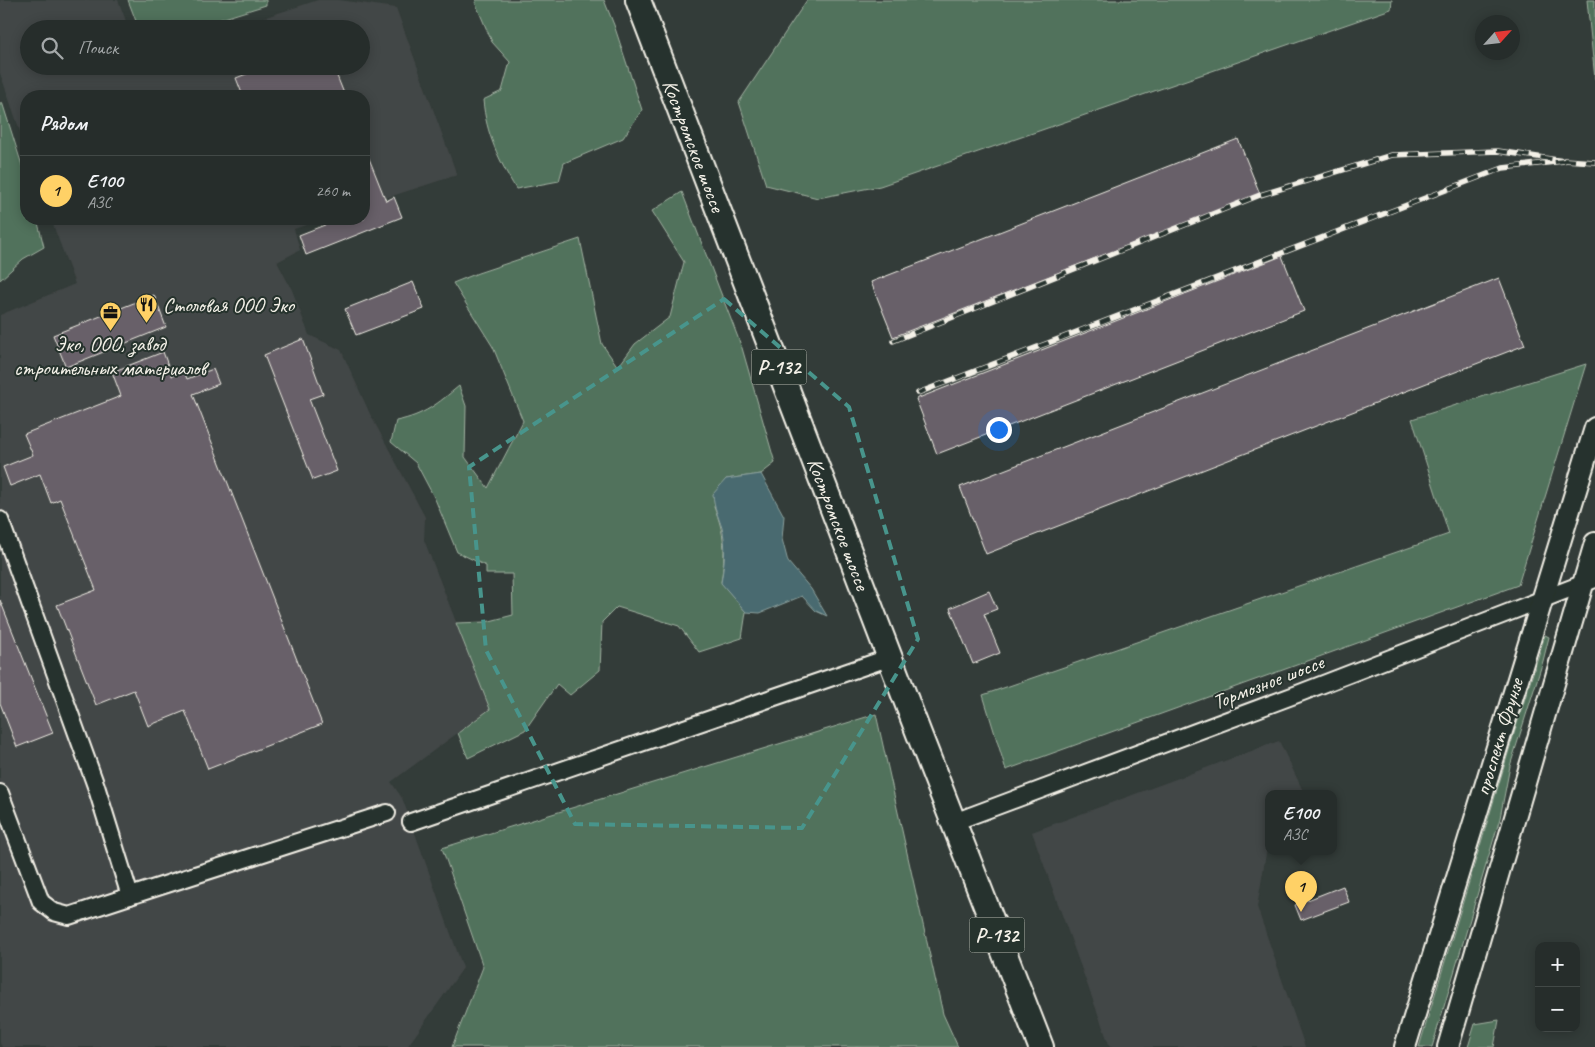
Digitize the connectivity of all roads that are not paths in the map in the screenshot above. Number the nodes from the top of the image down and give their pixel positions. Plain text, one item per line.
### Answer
1 (638, 0) edge
2 (1595, 428) edge
3 (0, 520) edge
4 (1595, 543) edge
5 (1588, 582) edge
6 (1541, 601) junction
7 (891, 657) junction
8 (0, 793) edge
9 (387, 813) dead end
10 (411, 822) dead end
11 (954, 822) junction
12 (130, 896) junction
13 (1041, 1047) edge
14 (1405, 1047) edge
15 (1448, 1047) edge

1 - 7 highway, Костромское шоссе / Р-132
2 - 6 main road, проспект Фрунзе
3 - 12 street
4 - 5 main road, проспект Фрунзе
5 - 6 street, Тормозное шоссе
5 - 15 main road, проспект Фрунзе
6 - 11 street, Тормозное шоссе
6 - 14 main road, проспект Фрунзе
7 - 10 street
7 - 11 highway, Костромское шоссе / Р-132
8 - 12 street
9 - 12 street
11 - 13 highway, Костромское шоссе / Р-132

